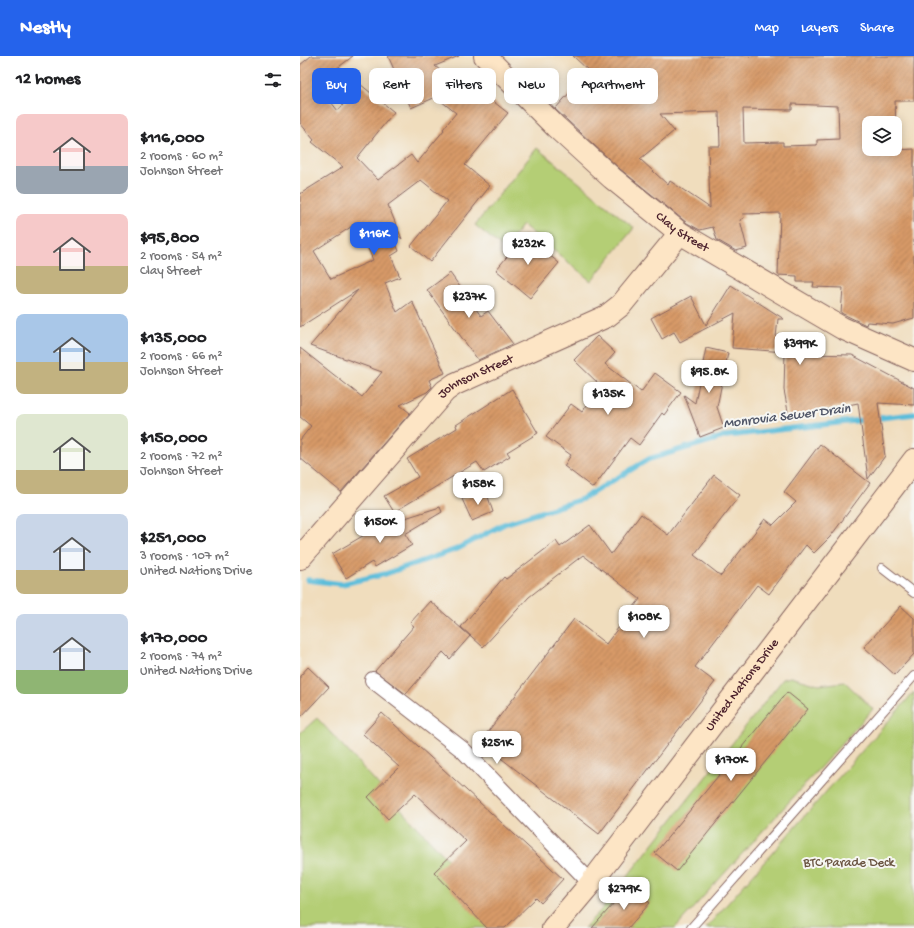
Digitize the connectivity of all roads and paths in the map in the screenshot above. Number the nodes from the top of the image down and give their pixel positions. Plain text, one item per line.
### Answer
1 (485, 56) edge
2 (680, 233) junction
3 (914, 360) edge
4 (914, 460) edge
5 (300, 558) edge
6 (882, 568) dead end
7 (914, 593) edge
8 (914, 676) edge
9 (373, 680) dead end
10 (592, 883) junction
11 (553, 928) edge
12 (690, 928) edge

1 - 2 street, Clay Street
2 - 3 street, Clay Street
2 - 5 street, Johnson Street
4 - 10 street, United Nations Drive
6 - 7 lane
8 - 12 lane
9 - 10 street
10 - 11 street, United Nations Drive

